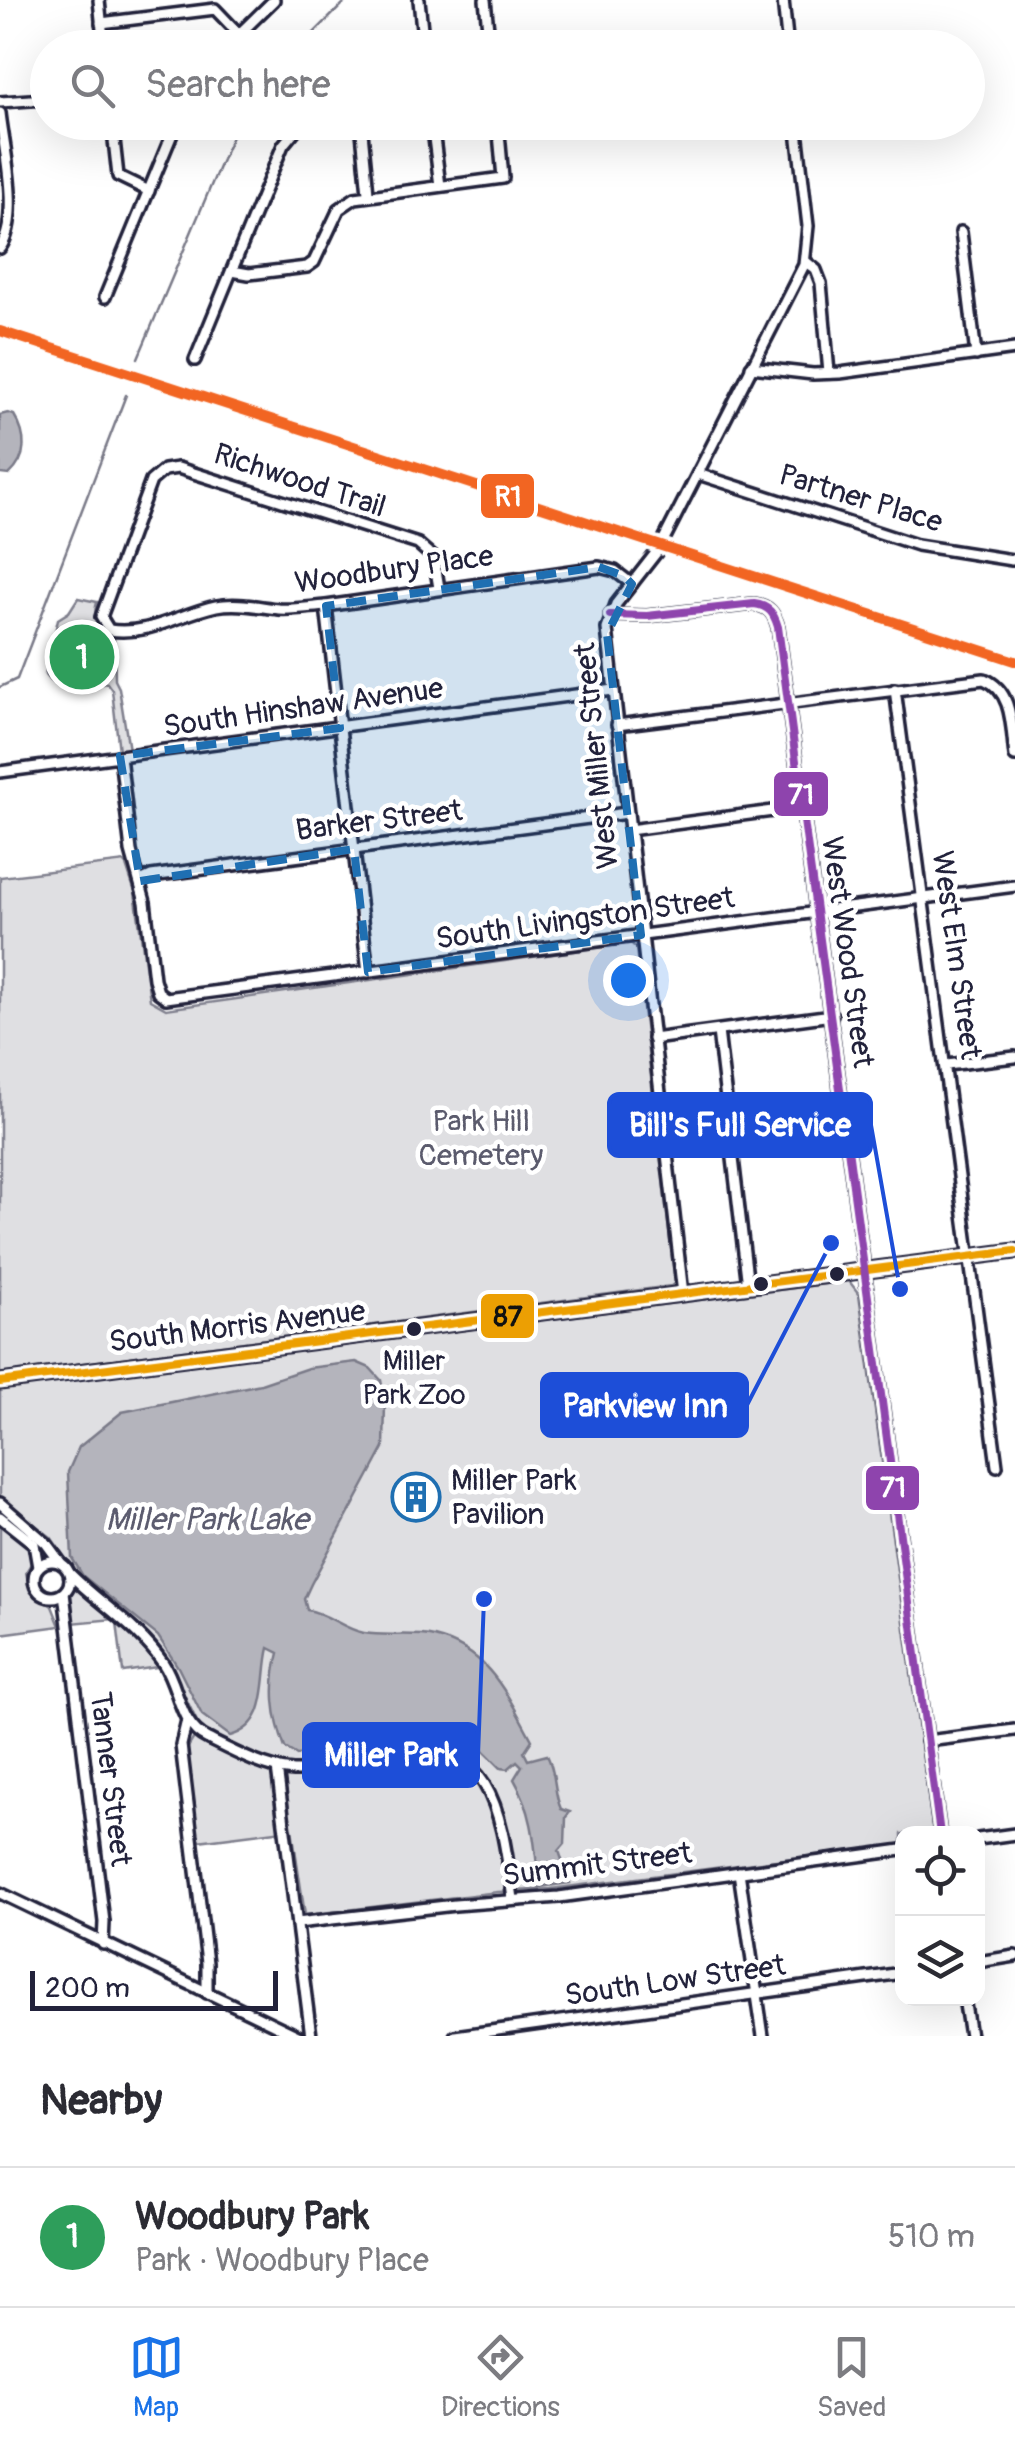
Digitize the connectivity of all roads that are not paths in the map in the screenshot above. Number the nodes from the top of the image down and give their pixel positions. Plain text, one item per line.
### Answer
1 (99, 0) edge
2 (274, 0) edge
3 (419, 0) edge
4 (485, 0) edge
5 (783, 0) edge
6 (102, 23) junction
7 (103, 30) edge
8 (235, 30) edge
9 (243, 30) edge
10 (422, 30) edge
11 (488, 30) edge
12 (786, 30) edge
13 (30, 99) edge
14 (0, 102) edge
15 (0, 113) edge
16 (114, 140) edge
17 (170, 140) edge
18 (287, 140) edge
19 (363, 140) edge
20 (434, 140) edge
21 (500, 140) edge
22 (798, 140) edge
23 (440, 186) junction
24 (149, 191) junction
25 (368, 194) junction
26 (961, 232) dead end
27 (0, 248) edge
28 (805, 261) junction
29 (232, 271) junction
30 (105, 297) dead end
31 (1015, 350) edge
32 (976, 354) junction
33 (195, 360) dead end
34 (751, 367) junction
35 (829, 373) junction
36 (698, 474) junction
37 (1012, 560) dead end
38 (632, 584) junction
39 (439, 588) junction
40 (326, 606) junction
41 (610, 616) junction
42 (104, 624) joint
43 (895, 689) junction
44 (612, 690) junction
45 (789, 702) junction
46 (617, 725) junction
47 (340, 728) junction
48 (120, 756) junction
49 (1015, 756) edge
50 (0, 772) edge
51 (803, 807) junction
52 (627, 813) junction
53 (629, 830) junction
54 (354, 849) junction
55 (140, 881) junction
56 (1015, 886) edge
57 (924, 897) junction
58 (818, 912) junction
59 (641, 935) junction
60 (368, 972) junction
61 (832, 1016) junction
62 (718, 1031) junction
63 (653, 1039) junction
64 (1015, 1057) edge
65 (946, 1066) junction
66 (1015, 1251) edge
67 (970, 1257) junction
68 (863, 1271) junction
69 (748, 1286) junction
70 (683, 1294) junction
71 (0, 1382) edge
72 (997, 1466) dead end
73 (0, 1503) edge
74 (0, 1516) edge
75 (60, 1562) junction
76 (38, 1567) junction
77 (70, 1574) junction
78 (65, 1592) junction
79 (50, 1597) junction
80 (93, 1598) junction
81 (66, 1622) junction
82 (187, 1720) junction
83 (1015, 1730) edge
84 (927, 1741) junction
85 (276, 1768) junction
86 (939, 1826) edge
87 (1015, 1834) edge
88 (985, 1838) edge
89 (895, 1851) edge
90 (739, 1872) junction
91 (0, 1893) edge
92 (513, 1899) junction
93 (298, 1924) junction
94 (104, 1944) junction
95 (1015, 1956) edge
96 (985, 1961) edge
97 (895, 1973) edge
98 (207, 1993) junction
99 (757, 1993) junction
100 (965, 2006) edge
101 (298, 2036) edge
102 (311, 2036) edge
103 (456, 2036) edge
104 (763, 2036) edge
105 (970, 2036) edge

1 - 6 street
2 - 9 street
3 - 10 street
4 - 11 street
5 - 12 street
6 - 7 street
6 - 8 street
13 - 14 street
15 - 27 street
16 - 24 street
17 - 24 street
18 - 29 street
19 - 25 street
20 - 23 street
21 - 23 street
22 - 28 street
23 - 25 street
24 - 30 street
25 - 29 street
26 - 32 street
28 - 34 street, West Miller Street
28 - 35 street
29 - 33 street
31 - 32 street
32 - 35 street
34 - 35 street
34 - 36 street, West Miller Street
36 - 37 street, Partner Place
36 - 38 street, West Miller Street
38 - 39 street, Woodbury Place
38 - 41 street, West Miller Street
39 - 40 street, Woodbury Place
39 - 42 street, Richwood Trail
40 - 42 street, Woodbury Place
40 - 47 street
41 - 44 street, West Miller Street
41 - 45 street, West Wood Street
43 - 45 street
43 - 49 street
43 - 57 street, West Elm Street
44 - 46 street, West Miller Street
44 - 47 street, South Hinshaw Avenue
45 - 46 street
45 - 51 street, West Wood Street
46 - 52 street, West Miller Street
47 - 48 street, South Hinshaw Avenue
47 - 54 street
48 - 50 street, South Hinshaw Avenue
48 - 55 street
51 - 53 street
51 - 58 street, West Wood Street
52 - 53 street, West Miller Street
52 - 54 street, Barker Street
53 - 59 street, West Miller Street
54 - 55 street, Barker Street
54 - 60 street
55 - 60 street, South Livingston Street
56 - 57 street, South Livingston Street
57 - 58 street, South Livingston Street
57 - 65 street, West Elm Street
58 - 59 street, South Livingston Street
58 - 61 street, West Wood Street
59 - 60 street, South Livingston Street
59 - 63 street, West Miller Street
61 - 62 street
61 - 68 street, West Wood Street
62 - 63 street
62 - 69 street
63 - 70 street, West Miller Street
64 - 65 street
65 - 67 street, West Elm Street
66 - 67 main road, South Morris Avenue
67 - 68 main road, South Morris Avenue
67 - 72 street, West Elm Street
68 - 69 main road, South Morris Avenue
68 - 84 street, West Wood Street
69 - 70 main road, South Morris Avenue
70 - 71 main road, South Morris Avenue
73 - 75 street
74 - 76 street
75 - 76 street
75 - 77 street
76 - 79 street
77 - 78 street
77 - 80 street
78 - 79 street
78 - 80 street
78 - 81 street, Tanner Street
79 - 81 street, Tanner Street
80 - 82 street
81 - 94 street, Tanner Street
82 - 85 street
82 - 98 street
83 - 84 street
84 - 86 street, West Wood Street
85 - 92 street
85 - 93 street
87 - 88 street
89 - 90 street, Summit Street
90 - 92 street, Summit Street
90 - 99 street
91 - 94 street
92 - 93 street, Summit Street
93 - 102 street
94 - 98 street
95 - 96 street
97 - 99 street, South Low Street
98 - 101 street
99 - 103 street, South Low Street
99 - 104 street
100 - 105 street

